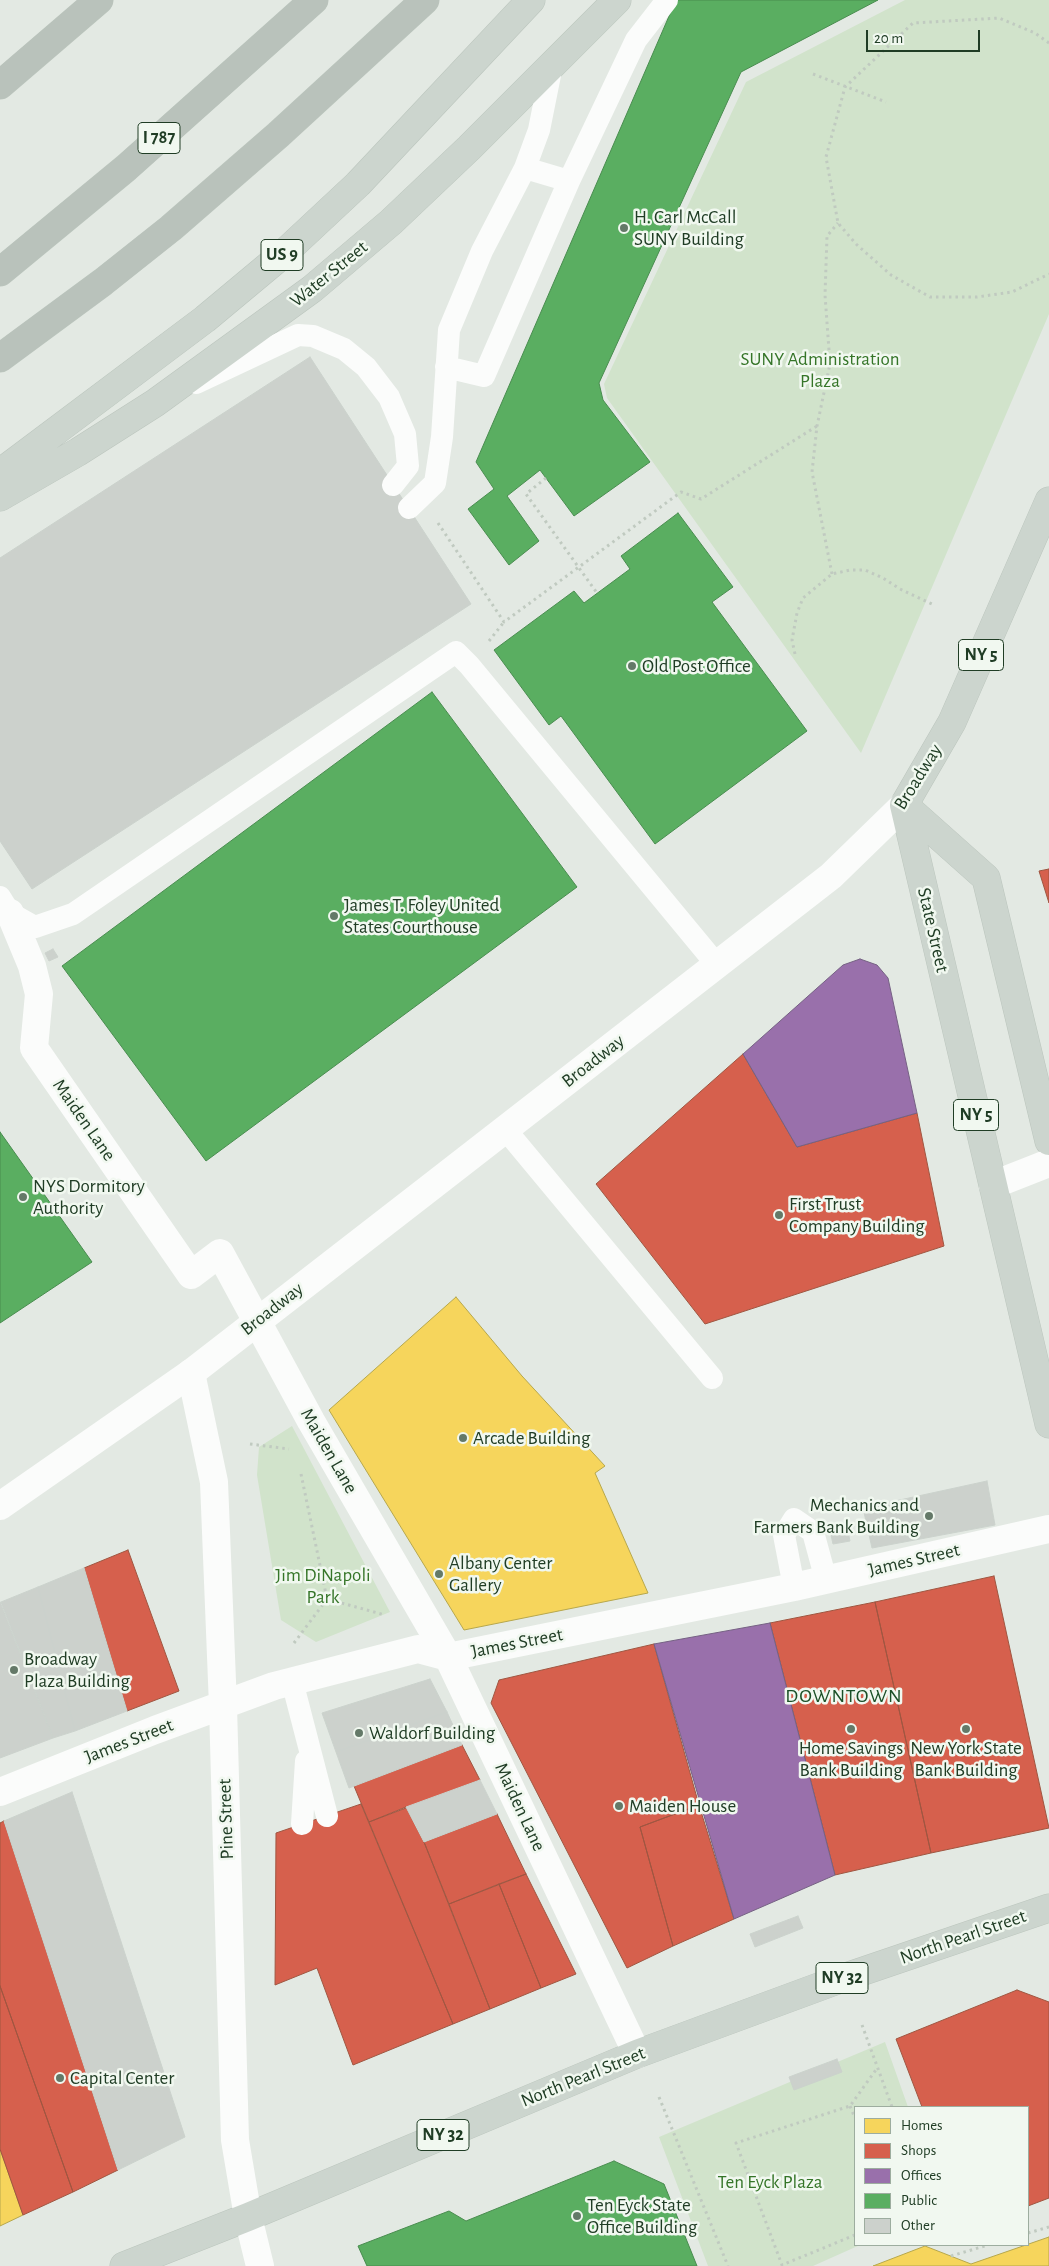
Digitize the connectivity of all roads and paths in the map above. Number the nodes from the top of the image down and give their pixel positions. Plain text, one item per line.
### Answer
1 (99, 0) edge
2 (314, 0) edge
3 (425, 0) edge
4 (531, 0) edge
5 (617, 0) edge
6 (667, 0) edge
7 (1049, 43) edge
8 (552, 65) junction
9 (812, 74) dead end
10 (0, 85) edge
11 (845, 87) junction
12 (886, 102) dead end
13 (525, 168) junction
14 (568, 181) junction
15 (838, 224) junction
16 (0, 272) edge
17 (1049, 274) edge
18 (0, 358) edge
19 (446, 367) junction
20 (155, 403) junction
21 (818, 426) junction
22 (0, 473) edge
23 (546, 478) dead end
24 (393, 485) dead end
25 (0, 497) edge
26 (1049, 501) edge
27 (409, 508) dead end
28 (434, 517) dead end
29 (1043, 530) edge
30 (832, 574) junction
31 (597, 593) dead end
32 (932, 604) dead end
33 (795, 654) dead end
34 (904, 806) junction
35 (5, 905) edge
36 (717, 965) junction
37 (505, 1129) junction
38 (1049, 1140) edge
39 (1049, 1163) edge
40 (993, 1186) junction
41 (257, 1322) junction
42 (191, 1372) junction
43 (712, 1378) dead end
44 (1049, 1424) edge
45 (300, 1468) dead end
46 (0, 1506) edge
47 (1049, 1529) edge
48 (826, 1580) junction
49 (794, 1587) junction
50 (327, 1599) junction
51 (389, 1616) dead end
52 (294, 1643) dead end
53 (448, 1657) junction
54 (292, 1681) junction
55 (223, 1706) junction
56 (308, 1743) junction
57 (0, 1792) edge
58 (327, 1816) dead end
59 (302, 1824) dead end
60 (1049, 1908) edge
61 (862, 2025) dead end
62 (637, 2054) junction
63 (878, 2067) junction
64 (659, 2097) dead end
65 (850, 2106) junction
66 (892, 2106) edge
67 (854, 2116) edge
68 (248, 2217) junction
69 (1049, 2228) edge
70 (1029, 2233) edge
71 (854, 2234) edge
72 (985, 2246) edge
73 (951, 2256) dead end
74 (124, 2266) edge
75 (260, 2266) edge
76 (728, 2266) edge
77 (781, 2266) edge

1 - 10 highway
2 - 16 highway, I 787
3 - 18 highway
4 - 22 main road, US 9
5 - 8 main road, Water Street
6 - 14 lane
7 - 11 path
8 - 13 lane
8 - 20 main road, Water Street
9 - 11 path
11 - 12 path
11 - 15 path
13 - 14 lane
13 - 19 lane
14 - 19 lane
15 - 17 path
15 - 21 path
19 - 27 lane
20 - 24 lane
20 - 25 main road, Water Street
21 - 28 path
21 - 30 path
23 - 31 path, bridge
26 - 29 main road, Broadway / NY 5
29 - 34 main road, Broadway / NY 5
30 - 32 path
30 - 33 path
34 - 36 street, Broadway
34 - 38 main road
34 - 40 main road, State Street / NY 5
35 - 36 lane
35 - 41 street, Maiden Lane
36 - 37 street, Broadway
37 - 41 street, Broadway
37 - 43 lane
39 - 40 street
40 - 44 main road, State Street / NY 5
41 - 42 street, Broadway
41 - 53 street, Maiden Lane
42 - 46 street, Broadway
42 - 55 street, Pine Street
45 - 50 path
47 - 48 street, James Street
48 - 49 street, James Street
48 - 49 lane
49 - 53 street, James Street
50 - 51 path
50 - 52 path
53 - 54 street, James Street
53 - 62 street, Maiden Lane
54 - 55 street, James Street
54 - 56 lane
55 - 57 street, James Street
55 - 68 street, Pine Street
56 - 58 lane
56 - 59 lane
60 - 62 main road, North Pearl Street / NY 32
61 - 63 path
62 - 68 main road, North Pearl Street / NY 32
63 - 65 path
63 - 66 path
64 - 76 path
65 - 67 path
65 - 77 path
68 - 74 main road, North Pearl Street / NY 32
68 - 75 street, Pine Street
69 - 70 path
71 - 77 path
72 - 73 path

